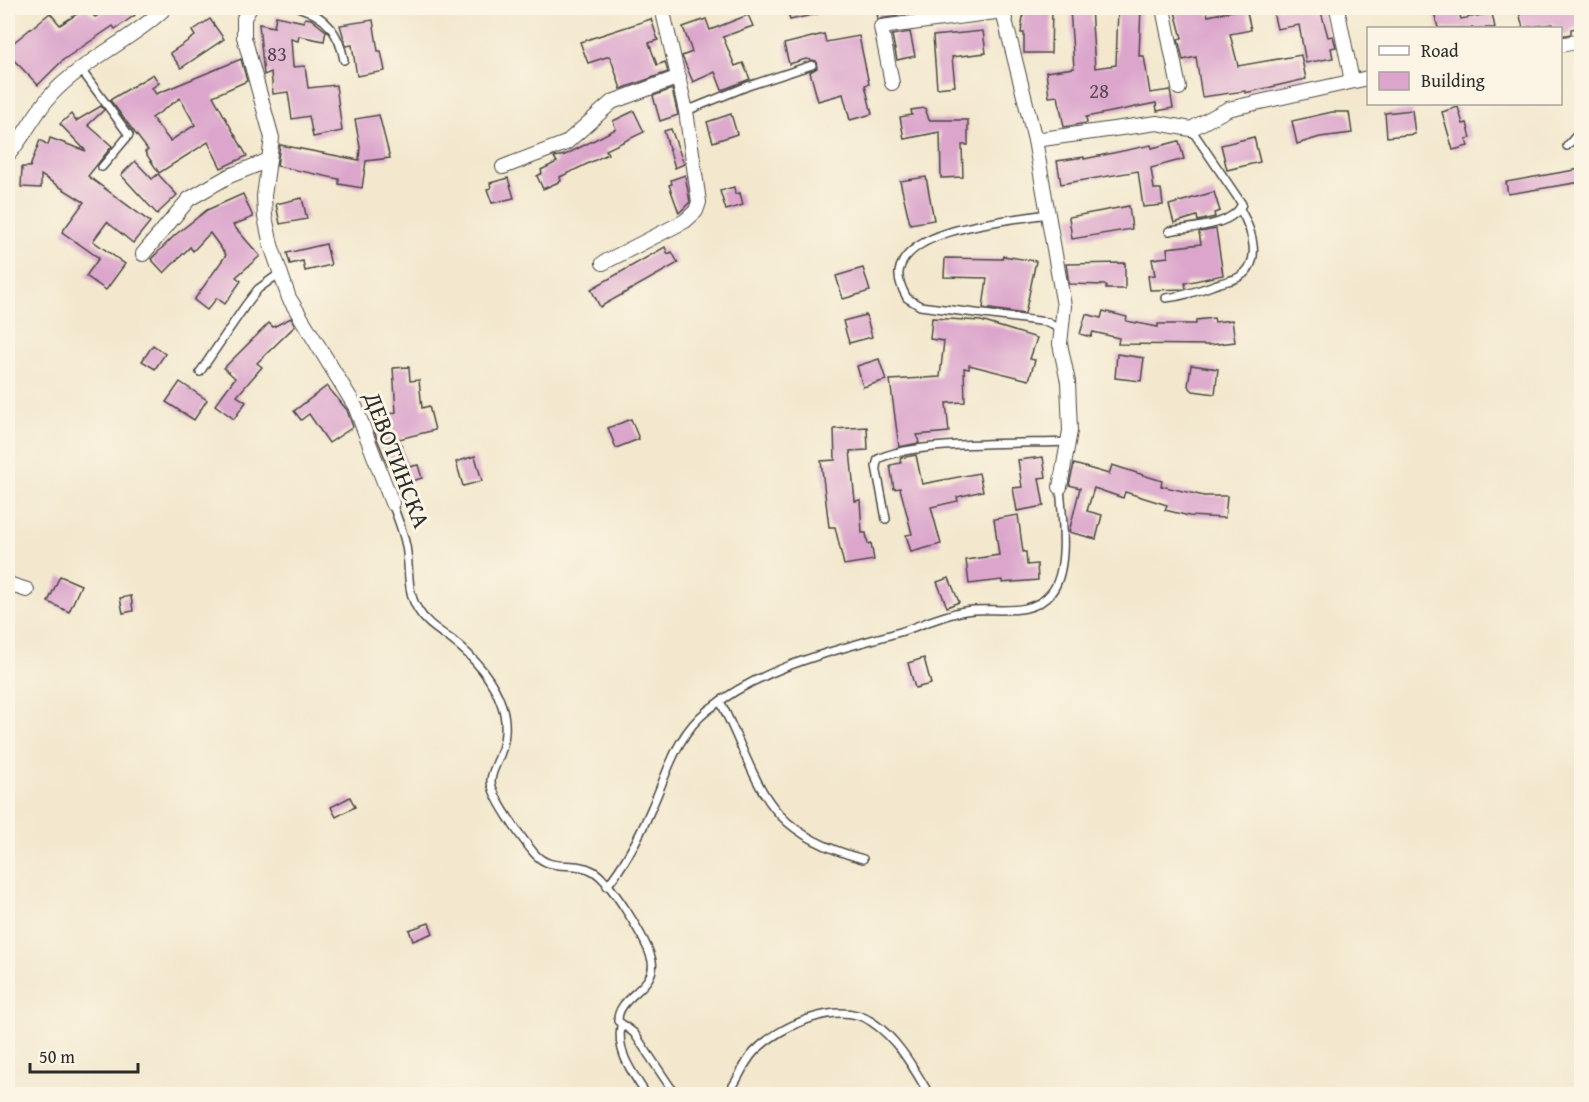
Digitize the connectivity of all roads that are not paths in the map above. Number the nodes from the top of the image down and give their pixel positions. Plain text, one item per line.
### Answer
1 (165, 8) edge
2 (250, 8) edge
3 (300, 8) edge
4 (662, 8) edge
5 (1163, 8) edge
6 (1337, 8) edge
7 (1002, 9) edge
8 (1581, 41) edge
9 (1562, 45) edge
10 (344, 60) dead end
11 (812, 65) dead end
12 (82, 71) junction
13 (679, 77) junction
14 (1367, 78) edge
15 (1352, 81) junction
16 (892, 83) dead end
17 (1179, 88) dead end
18 (686, 111) junction
19 (1191, 129) junction
20 (1581, 129) edge
21 (1035, 140) junction
22 (1567, 146) dead end
23 (8, 156) edge
24 (270, 160) junction
25 (102, 167) dead end
26 (503, 167) dead end
27 (1240, 209) junction
28 (1048, 214) junction
29 (1169, 231) dead end
30 (143, 254) dead end
31 (603, 263) dead end
32 (280, 273) junction
33 (1166, 297) dead end
34 (1061, 330) junction
35 (200, 372) dead end
36 (1068, 442) junction
37 (1060, 487) joint
38 (392, 503) joint
39 (886, 519) dead end
40 (8, 584) edge
41 (27, 590) dead end
42 (720, 701) junction
43 (863, 859) dead end
44 (607, 886) junction
45 (621, 1026) junction
46 (646, 1095) edge
47 (675, 1095) edge
48 (727, 1095) edge
49 (929, 1095) edge

1 - 12 street
2 - 24 street, ДЕВОТИНСКА
3 - 10 lane
4 - 13 street
5 - 17 street
6 - 15 street
7 - 16 street
7 - 21 street
8 - 9 street
11 - 18 lane
12 - 23 street
12 - 25 lane
13 - 18 street
13 - 26 street
14 - 15 street
15 - 19 street
18 - 31 street
19 - 21 street
19 - 27 lane
20 - 22 lane
21 - 28 street
24 - 30 street
24 - 32 street, ДЕВОТИНСКА
27 - 29 lane
27 - 33 lane
28 - 34 street
28 - 34 lane
32 - 35 lane
32 - 38 street, ДЕВОТИНСКА
34 - 36 street
36 - 37 street
36 - 39 lane
37 - 42 lane
38 - 44 lane, ДЕВОТИНСКА
40 - 41 street
42 - 43 lane
42 - 44 lane
44 - 45 lane, ДЕВОТИНСКА
45 - 46 lane
45 - 47 lane
48 - 49 lane

